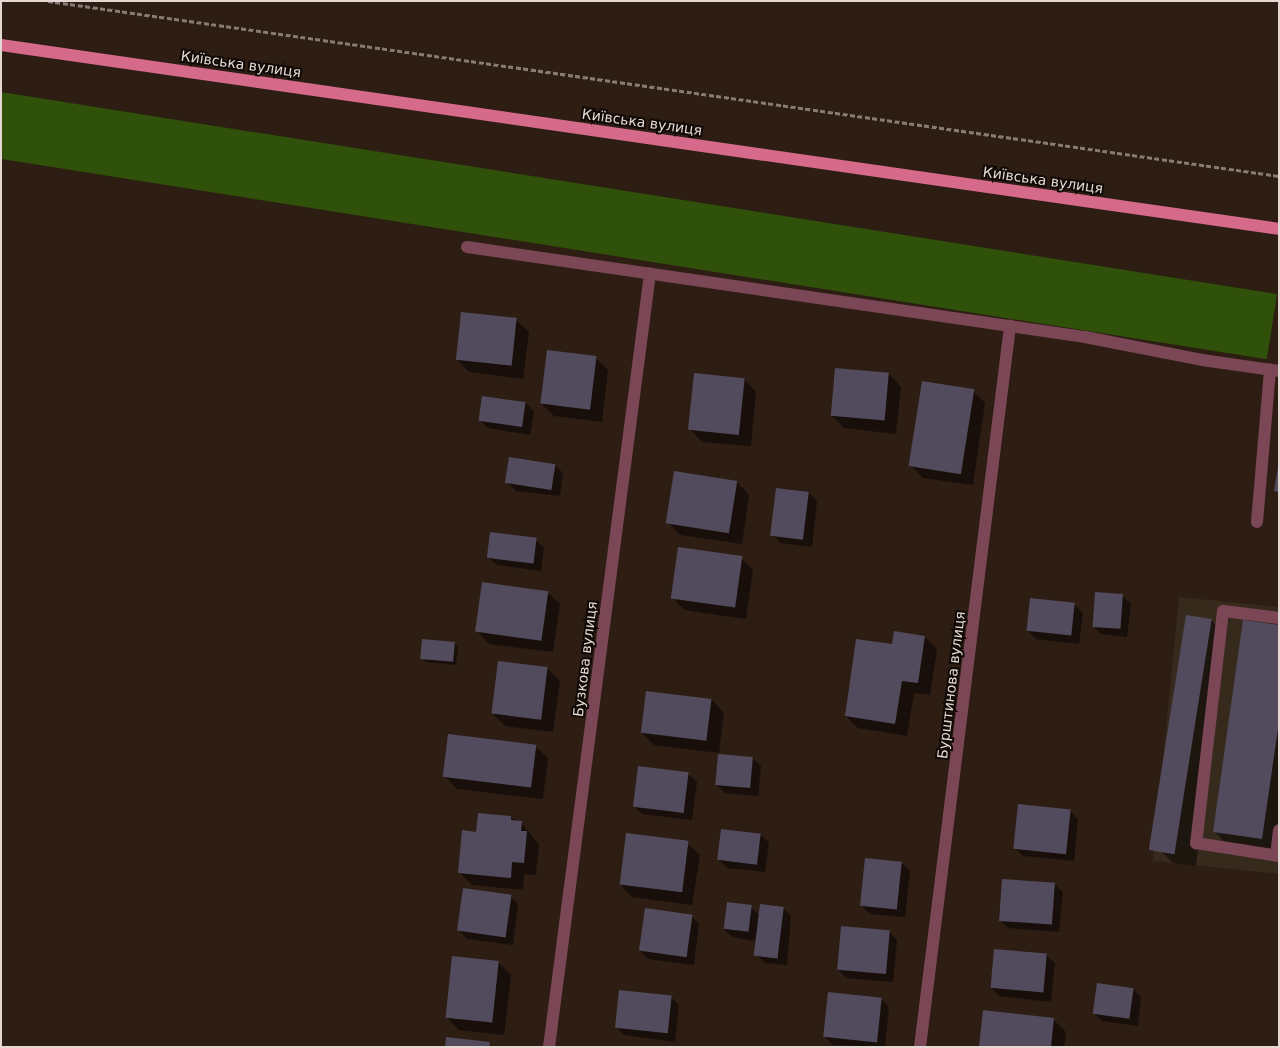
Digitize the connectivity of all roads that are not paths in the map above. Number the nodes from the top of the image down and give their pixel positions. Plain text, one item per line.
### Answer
1 (1, 45) edge
2 (1279, 229) edge
3 (467, 247) dead end
4 (650, 274) junction
5 (1010, 326) junction
6 (1275, 370) edge
7 (1256, 522) dead end
8 (1279, 618) edge
9 (1279, 830) edge
10 (1277, 855) edge
11 (548, 1047) edge
12 (920, 1047) edge

1 - 2 main road, Київська вулиця
3 - 4 street
4 - 5 street
4 - 11 street, Бузкова вулиця
5 - 6 street
5 - 12 street, Бурштинова вулиця
6 - 7 street
8 - 10 street
9 - 10 street

